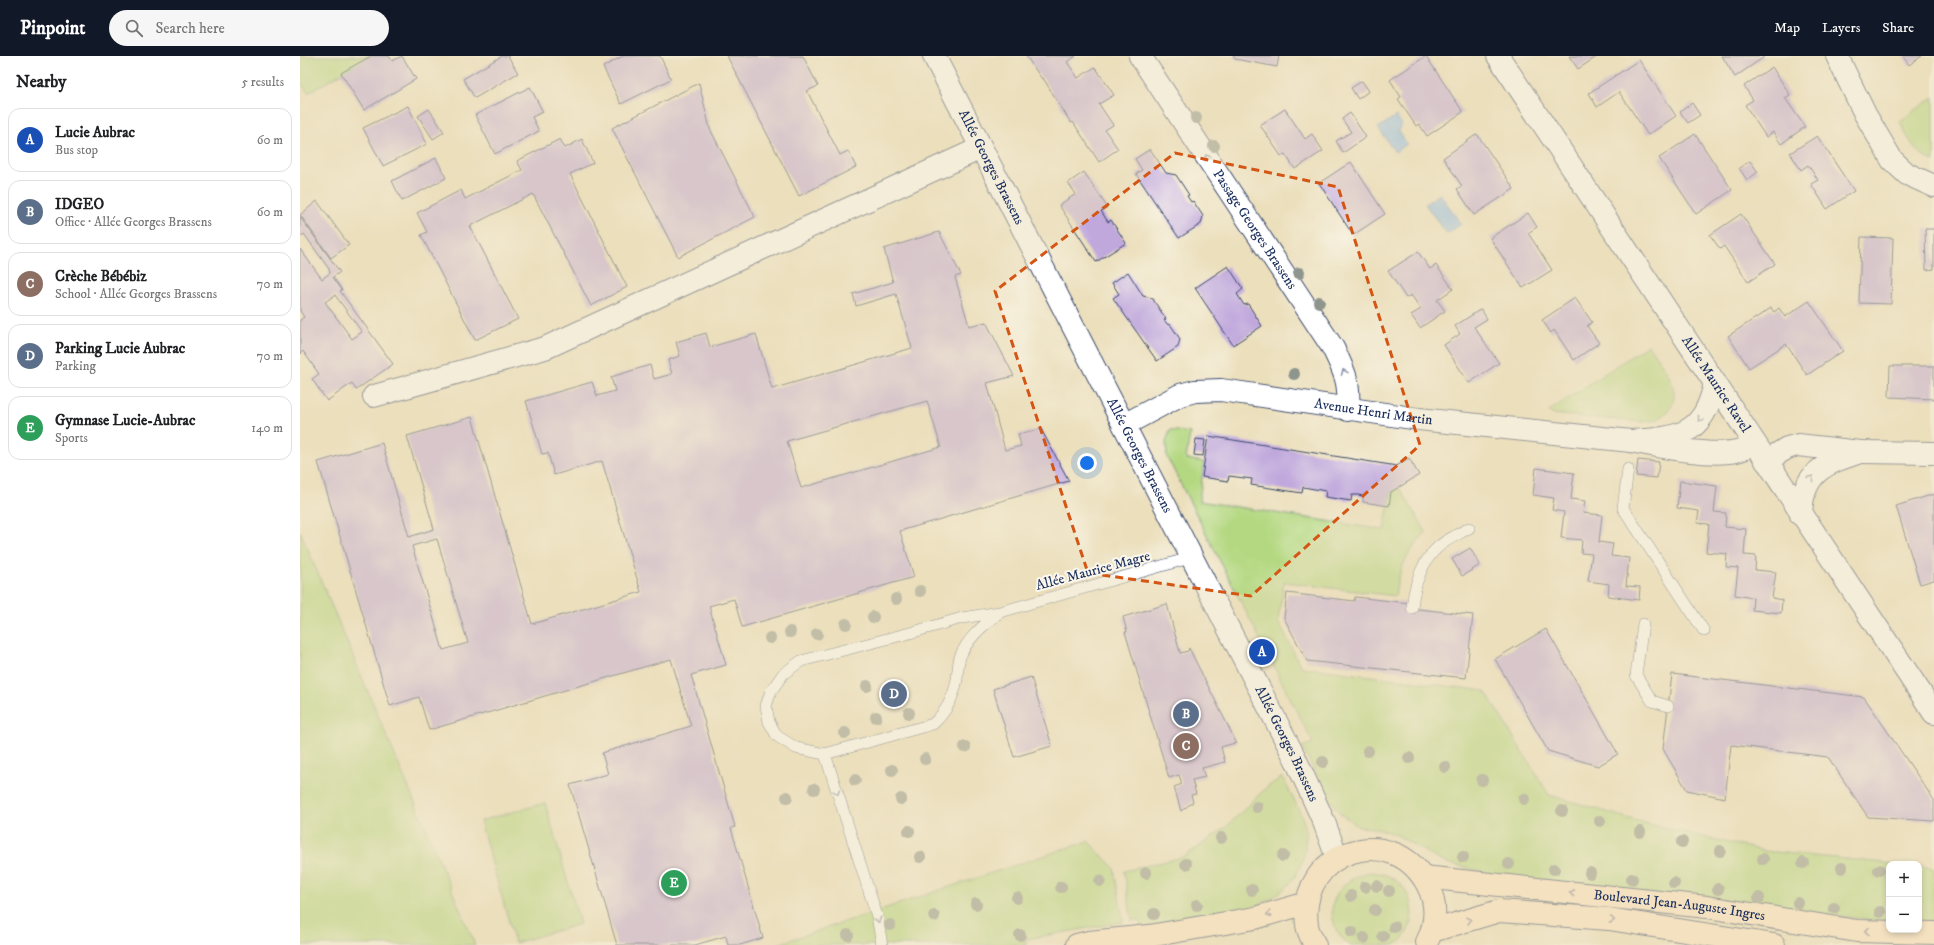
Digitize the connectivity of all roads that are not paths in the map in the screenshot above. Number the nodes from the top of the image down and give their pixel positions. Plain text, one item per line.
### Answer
1 (934, 56) edge
2 (1140, 56) edge
3 (1498, 56) edge
4 (1837, 56) edge
5 (981, 148) junction
6 (1934, 186) edge
7 (1715, 383) junction
8 (374, 396) dead end
9 (1348, 410) junction
10 (1124, 425) junction
11 (1631, 441) junction
12 (1753, 441) junction
13 (1860, 452) junction
14 (1934, 453) edge
15 (1766, 461) junction
16 (1628, 469) dead end
17 (1801, 515) junction
18 (1469, 528) dead end
19 (1193, 557) junction
20 (1412, 608) dead end
21 (1000, 612) junction
22 (1643, 624) dead end
23 (1704, 631) dead end
24 (1668, 706) dead end
25 (1934, 714) edge
26 (826, 754) junction
27 (1337, 858) junction
28 (1424, 877) junction
29 (1307, 903) junction
30 (1934, 934) edge
31 (1429, 938) edge
32 (882, 945) edge
33 (1077, 945) edge
34 (1315, 945) edge
35 (1774, 945) edge

1 - 5 street, Allée Georges Brassens
9 -> 2 street, Passage Georges Brassens
3 - 7 street, Allée Maurice Ravel
4 - 6 street
5 - 8 street
5 - 10 street, Allée Georges Brassens
7 -> 11 street, Avenue Henri Martin
7 - 12 street, Allée Maurice Ravel
9 - 10 street, Avenue Henri Martin
9 - 11 street, Avenue Henri Martin
10 - 19 street, Allée Georges Brassens
11 - 12 street, Avenue Henri Martin
12 - 15 street, Allée Maurice Ravel
13 - 14 street
13 - 15 street
17 -> 13 street
15 - 17 street, Allée Maurice Ravel
16 - 23 lane
17 - 25 street, Allée Maurice Ravel
18 - 20 lane
19 - 21 lane, Allée Maurice Magre
19 - 27 street, Allée Georges Brassens
21 - 26 lane
21 - 26 lane, Allée Maurice Magre
22 - 24 lane
26 -> 32 lane
27 - 28 main road
27 - 29 main road
30 -> 28 main road, Boulevard Jean-Auguste Ingres
28 - 31 main road
29 -> 33 main road
29 - 34 main road
31 -> 35 main road, Boulevard Jean-Auguste Ingres

